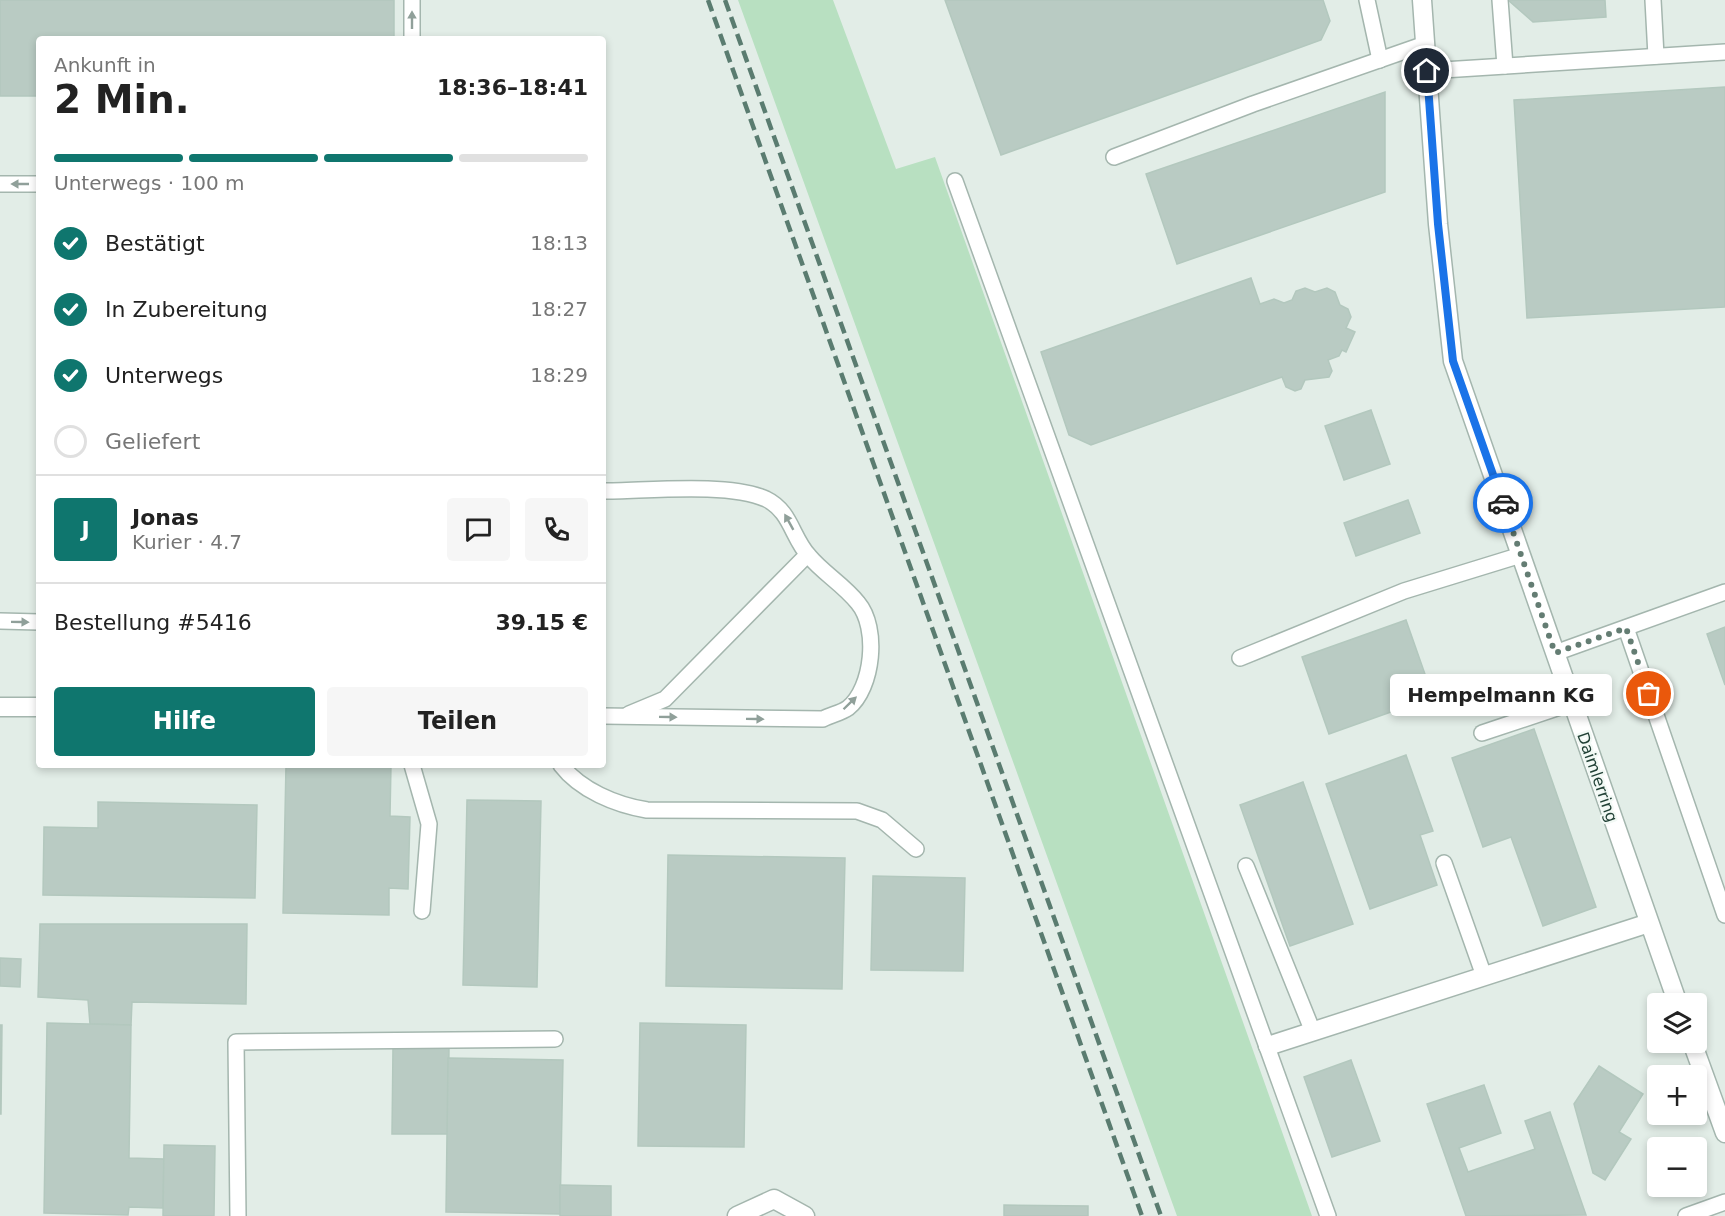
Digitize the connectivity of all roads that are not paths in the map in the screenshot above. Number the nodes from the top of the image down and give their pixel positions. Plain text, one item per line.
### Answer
1 (412, 0) edge
2 (1367, 0) edge
3 (1422, 0) edge
4 (1500, 0) edge
5 (1653, 0) edge
6 (412, 36) edge
7 (1425, 44) junction
8 (1725, 52) edge
9 (1656, 56) junction
10 (1380, 60) junction
11 (1505, 66) junction
12 (1427, 71) junction
13 (1114, 157) dead end
14 (955, 181) dead end
15 (0, 184) edge
16 (36, 184) edge
17 (606, 491) edge
18 (807, 555) junction
19 (1521, 555) junction
20 (1725, 592) edge
21 (0, 621) edge
22 (36, 622) edge
23 (1626, 628) junction
24 (1555, 653) junction
25 (1240, 658) dead end
26 (1572, 703) junction
27 (0, 707) edge
28 (36, 707) edge
29 (606, 716) edge
30 (623, 716) junction
31 (1482, 733) dead end
32 (413, 768) edge
33 (564, 768) edge
34 (916, 849) dead end
35 (1444, 862) dead end
36 (1246, 866) dead end
37 (422, 911) dead end
38 (1725, 915) edge
39 (1649, 923) junction
40 (1484, 976) junction
41 (1674, 993) edge
42 (1312, 1032) junction
43 (555, 1039) dead end
44 (1268, 1046) junction
45 (1696, 1053) edge
46 (1725, 1134) edge
47 (1725, 1202) edge
48 (238, 1216) edge
49 (736, 1216) edge
50 (805, 1216) edge
51 (1328, 1216) edge
52 (1686, 1216) edge

6 -> 1 lane
2 - 10 lane
3 - 7 street, Daimlerring
4 - 11 lane
5 - 9 lane
7 - 10 lane
7 - 12 street, Daimlerring
8 - 9 lane
9 - 11 lane
10 - 13 lane
11 - 12 lane
12 - 19 street, Daimlerring
14 - 44 lane
16 -> 15 lane
18 -> 17 lane
18 - 30 lane
30 -> 18 lane
19 - 24 street, Daimlerring
19 - 25 lane
20 - 23 lane
21 -> 22 lane
23 - 24 lane
23 - 38 lane
24 - 26 street, Daimlerring
26 - 31 lane
26 - 39 street, Daimlerring
27 - 28 street
29 - 30 lane
32 - 37 lane
33 - 34 lane
35 - 40 lane
36 - 42 lane
39 - 40 street
39 - 41 street, Daimlerring
40 - 42 street
42 - 44 street
43 - 48 lane
44 - 51 lane
45 - 46 street
47 - 52 lane
49 - 50 street

